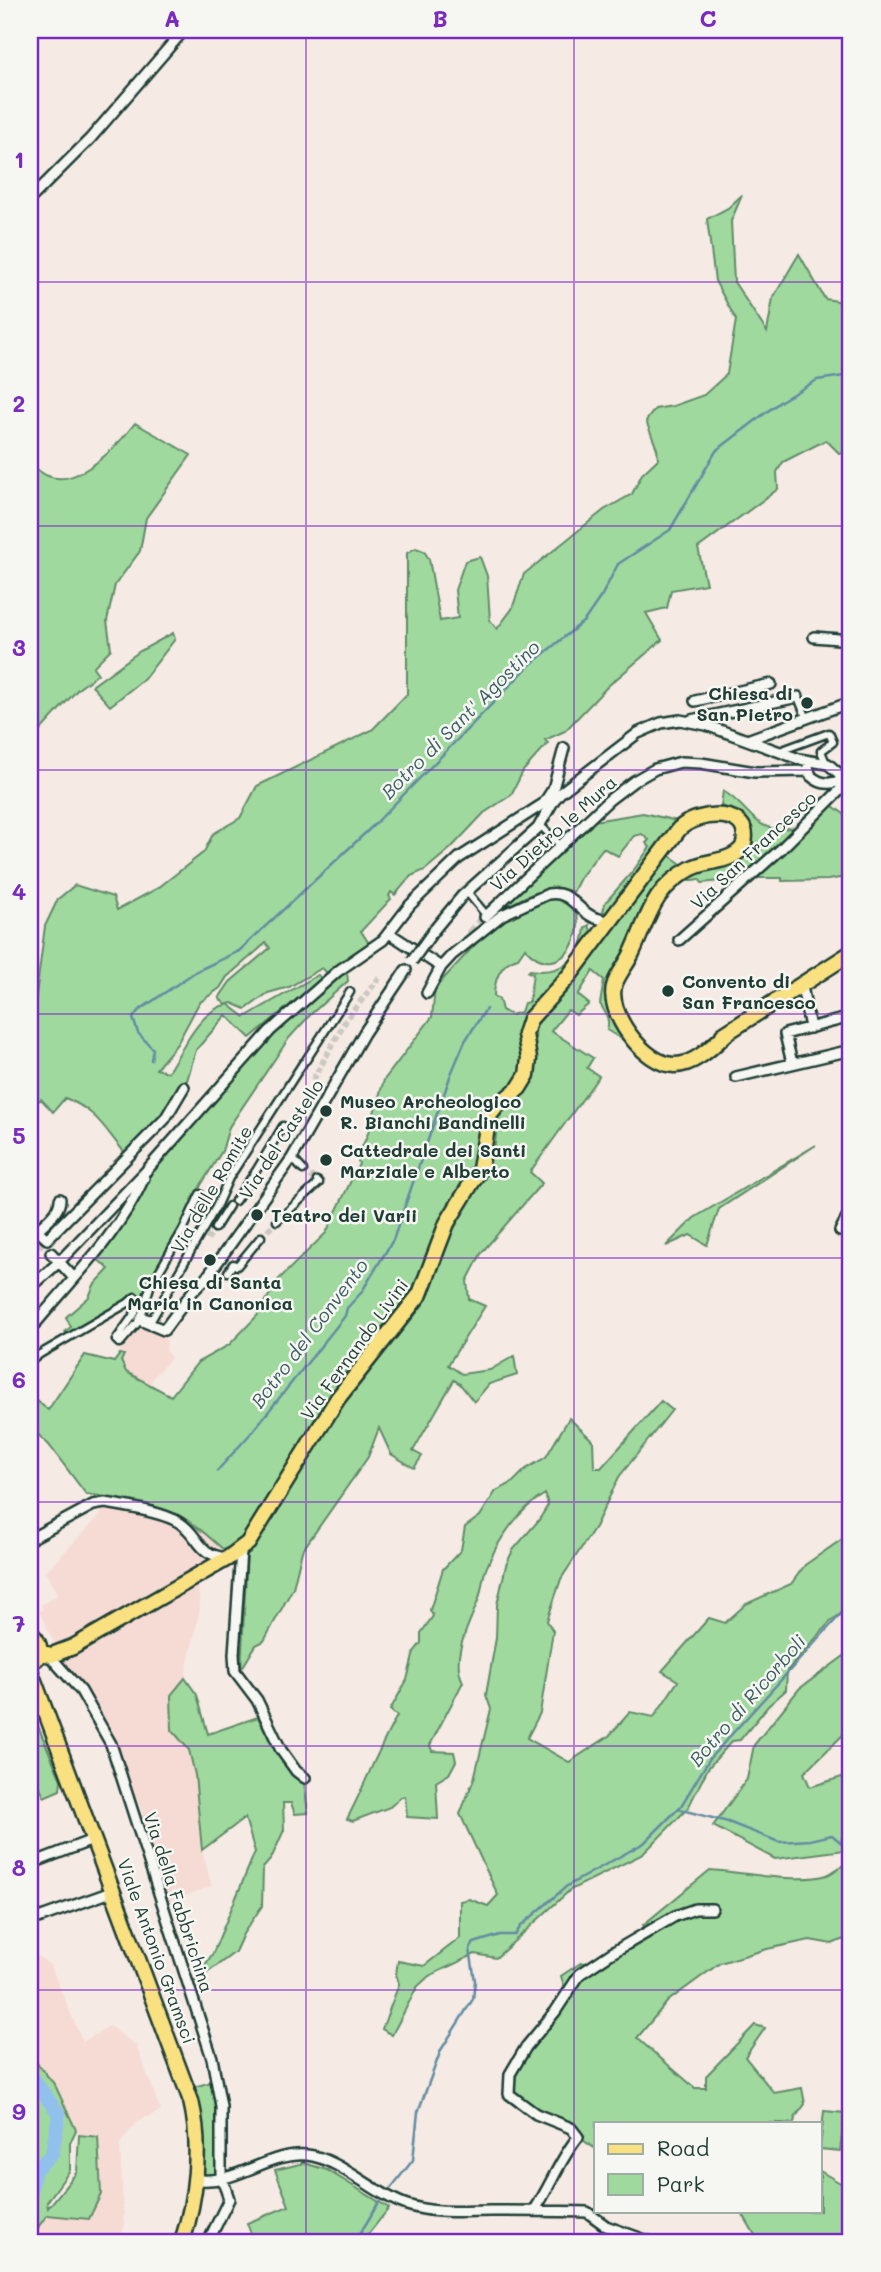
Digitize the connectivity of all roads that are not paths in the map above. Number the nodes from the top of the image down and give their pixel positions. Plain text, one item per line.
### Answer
1 (184, 30) edge
2 (30, 200) edge
3 (814, 637) dead end
4 (851, 640) edge
5 (771, 684) dead end
6 (718, 697) junction
7 (798, 697) joint
8 (695, 701) dead end
9 (851, 702) edge
10 (722, 713) junction
11 (807, 719) junction
12 (689, 720) junction
13 (747, 740) junction
14 (564, 748) dead end
15 (778, 752) junction
16 (825, 763) junction
17 (810, 767) junction
18 (847, 782) edge
19 (554, 800) junction
20 (543, 804) junction
21 (540, 825) junction
22 (561, 846) junction
23 (467, 892) junction
24 (486, 916) joint
25 (591, 916) junction
26 (610, 922) junction
27 (389, 933) junction
28 (469, 933) tunnel mouth
29 (598, 937) junction
30 (679, 940) dead end
31 (851, 953) edge
32 (452, 955) junction
33 (412, 961) dead end
34 (441, 967) junction
35 (406, 970) dead end
36 (802, 986) junction
37 (351, 992) dead end
38 (426, 993) dead end
39 (851, 1017) edge
40 (810, 1028) junction
41 (851, 1049) edge
42 (792, 1063) junction
43 (736, 1077) dead end
44 (184, 1087) dead end
45 (283, 1126) dead end
46 (292, 1158) junction
47 (303, 1170) tunnel mouth
48 (146, 1171) junction
49 (317, 1181) dead end
50 (200, 1194) dead end
51 (60, 1199) dead end
52 (851, 1210) edge
53 (276, 1221) tunnel mouth
54 (215, 1228) tunnel mouth
55 (840, 1231) dead end
56 (35, 1232) edge
57 (261, 1237) tunnel mouth
58 (51, 1253) tunnel mouth
59 (59, 1262) junction
60 (228, 1272) dead end
61 (74, 1277) junction
62 (30, 1288) edge
63 (141, 1318) junction
64 (30, 1330) edge
65 (30, 1362) edge
66 (30, 1539) edge
67 (241, 1550) junction
68 (228, 1558) junction
69 (30, 1633) edge
70 (37, 1663) edge
71 (45, 1706) junction
72 (30, 1717) edge
73 (305, 1778) dead end
74 (95, 1839) junction
75 (30, 1864) edge
76 (114, 1891) junction
77 (712, 1909) dead end
78 (30, 1921) edge
79 (194, 2179) junction
80 (222, 2180) junction
81 (534, 2211) junction
82 (182, 2242) edge
83 (208, 2242) edge
84 (651, 2242) edge

1 - 2 street
3 - 4 street
5 - 6 street
6 - 8 street
6 - 10 street
7 - 10 street
7 - 11 street
9 - 11 street
10 - 12 street
11 - 13 street
12 - 13 street
12 - 19 street
13 - 15 street
14 - 20 street
15 - 16 street
15 - 17 street
16 - 17 street
16 - 18 street
17 - 18 street, Via Dietro le Mura
17 - 22 street, Via Dietro le Mura
18 - 30 street, Via San Francesco
19 - 20 street
19 - 21 street
20 - 27 street
21 - 22 street
21 - 23 street
22 - 24 street, Via Dietro le Mura
23 - 24 street
23 - 33 street, bridge
25 - 26 street
25 - 29 street
25 - 32 street
26 - 29 main road, Via Fernando Livini
26 - 36 main road
27 - 34 street
27 - 48 street
28 - 32 street
29 - 67 main road, Via Fernando Livini
31 - 36 main road
32 - 34 street
34 - 38 street
35 - 46 street, Via del Castello
36 - 40 street
37 - 63 street, Via delle Romite
39 - 40 street
40 - 42 street
41 - 42 street
42 - 43 street
44 - 56 street
45 - 54 street
46 - 47 street
46 - 63 street, Via del Castello
48 - 59 street
48 - 61 street
49 - 53 street
50 - 63 street
51 - 56 street
52 - 55 street
57 - 60 street
58 - 59 street
59 - 61 street
59 - 62 street
61 - 64 street
63 - 65 street
66 - 68 street
67 - 68 main road, Via Fernando Livini
67 - 73 street
68 - 70 main road, Via Fernando Livini
69 - 70 main road, Viale Antonio Gramsci
70 - 71 main road, Viale Antonio Gramsci
70 - 80 street, Via della Fabbrichina
71 - 72 street
71 - 74 main road, Viale Antonio Gramsci
74 - 75 street
74 - 76 main road, Viale Antonio Gramsci
76 - 78 street
76 - 79 main road, Viale Antonio Gramsci
77 - 81 street
79 - 80 street
79 - 82 main road, Viale Antonio Gramsci
80 - 81 street
80 - 83 street, Via della Fabbrichina
81 - 84 street

